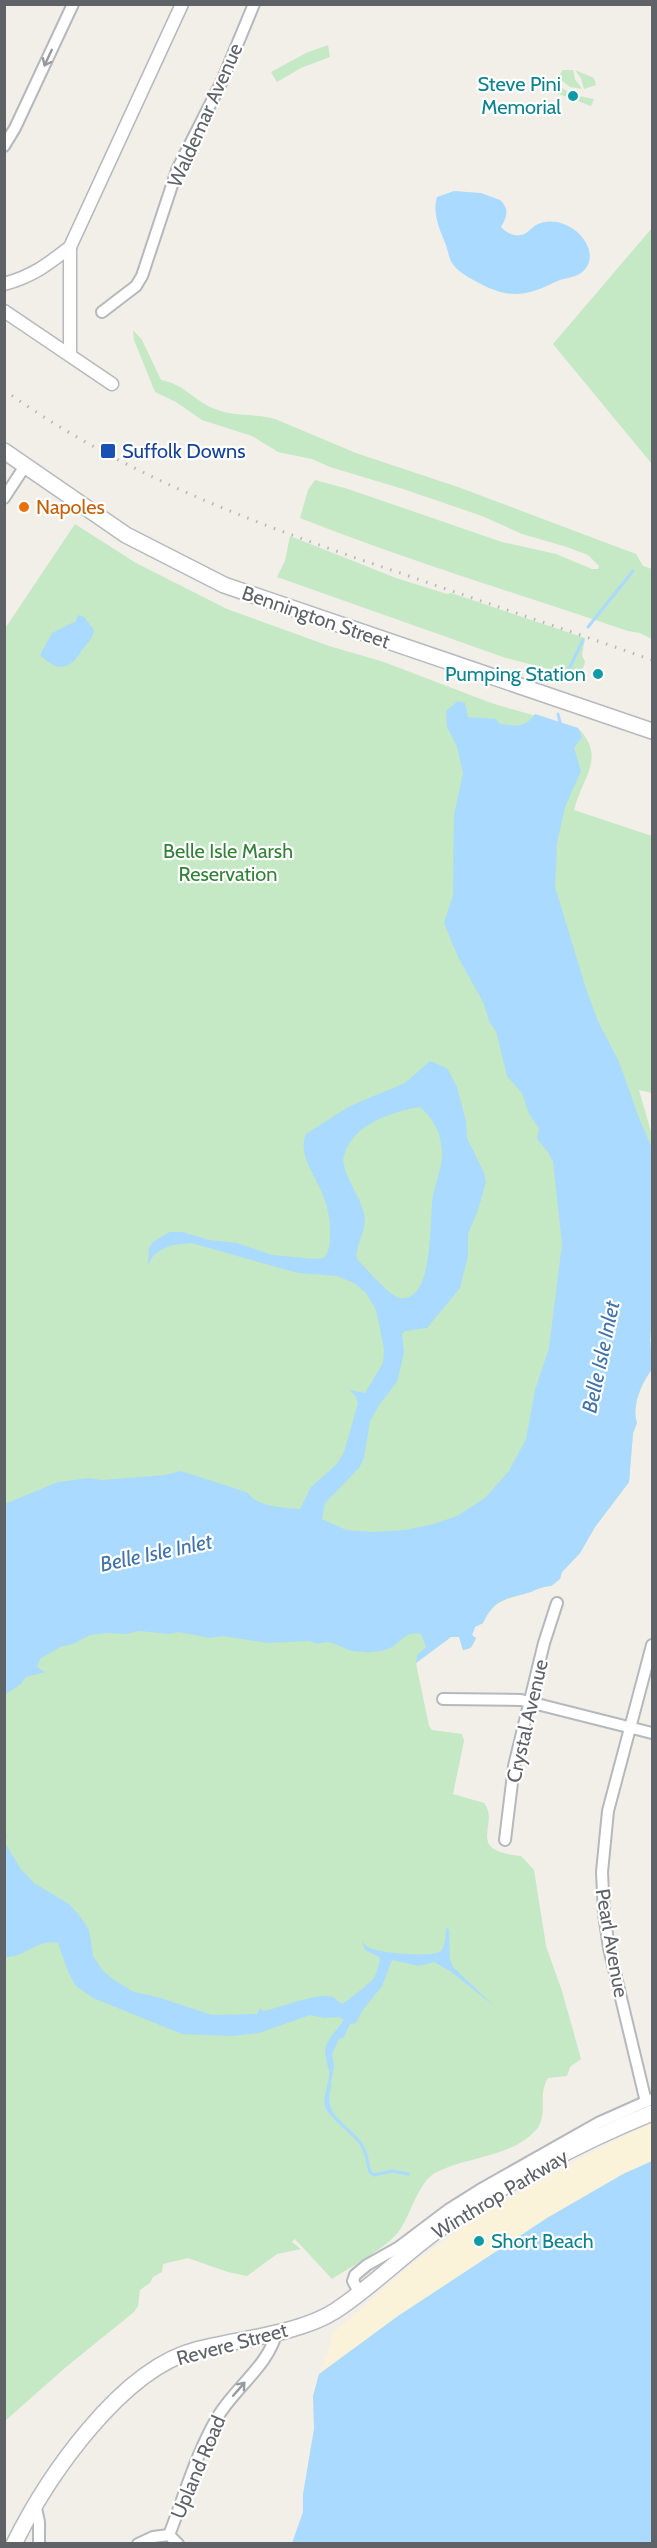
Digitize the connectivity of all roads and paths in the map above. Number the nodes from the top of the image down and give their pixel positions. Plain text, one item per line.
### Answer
1 (73, 4) edge
2 (182, 4) edge
3 (254, 4) edge
4 (4, 147) edge
5 (70, 247) junction
6 (4, 284) edge
7 (4, 311) edge
8 (102, 312) dead end
9 (70, 354) junction
10 (112, 384) dead end
11 (4, 451) edge
12 (25, 466) junction
13 (4, 498) edge
14 (652, 732) edge
15 (557, 1603) dead end
16 (652, 1645) edge
17 (443, 1699) dead end
18 (530, 1702) junction
19 (632, 1728) junction
20 (652, 1733) edge
21 (505, 1840) dead end
22 (650, 2104) edge
23 (358, 2292) junction
24 (277, 2331) junction
25 (35, 2504) junction
26 (169, 2535) junction
27 (14, 2544) edge
28 (39, 2544) edge
29 (138, 2544) edge
30 (178, 2544) edge

1 -> 4 street
2 - 5 street
3 - 8 street, Waldemar Avenue
5 - 6 street
5 - 9 street
7 - 9 street
9 - 10 street
11 - 12 main road, Bennington Street
12 - 13 street
12 - 14 main road, Bennington Street
15 - 18 street, Crystal Avenue
16 - 19 street, Pearl Avenue
17 - 18 street
18 - 19 street
18 - 21 street, Crystal Avenue
19 - 20 street
19 - 22 street, Pearl Avenue
22 - 23 main road, Winthrop Parkway
22 - 23 street
23 - 24 main road, Revere Street
24 - 25 main road, Revere Street
26 -> 24 street, Upland Road
25 - 27 main road, Revere Street
25 - 28 street
26 - 29 street
26 - 30 street, Upland Road

